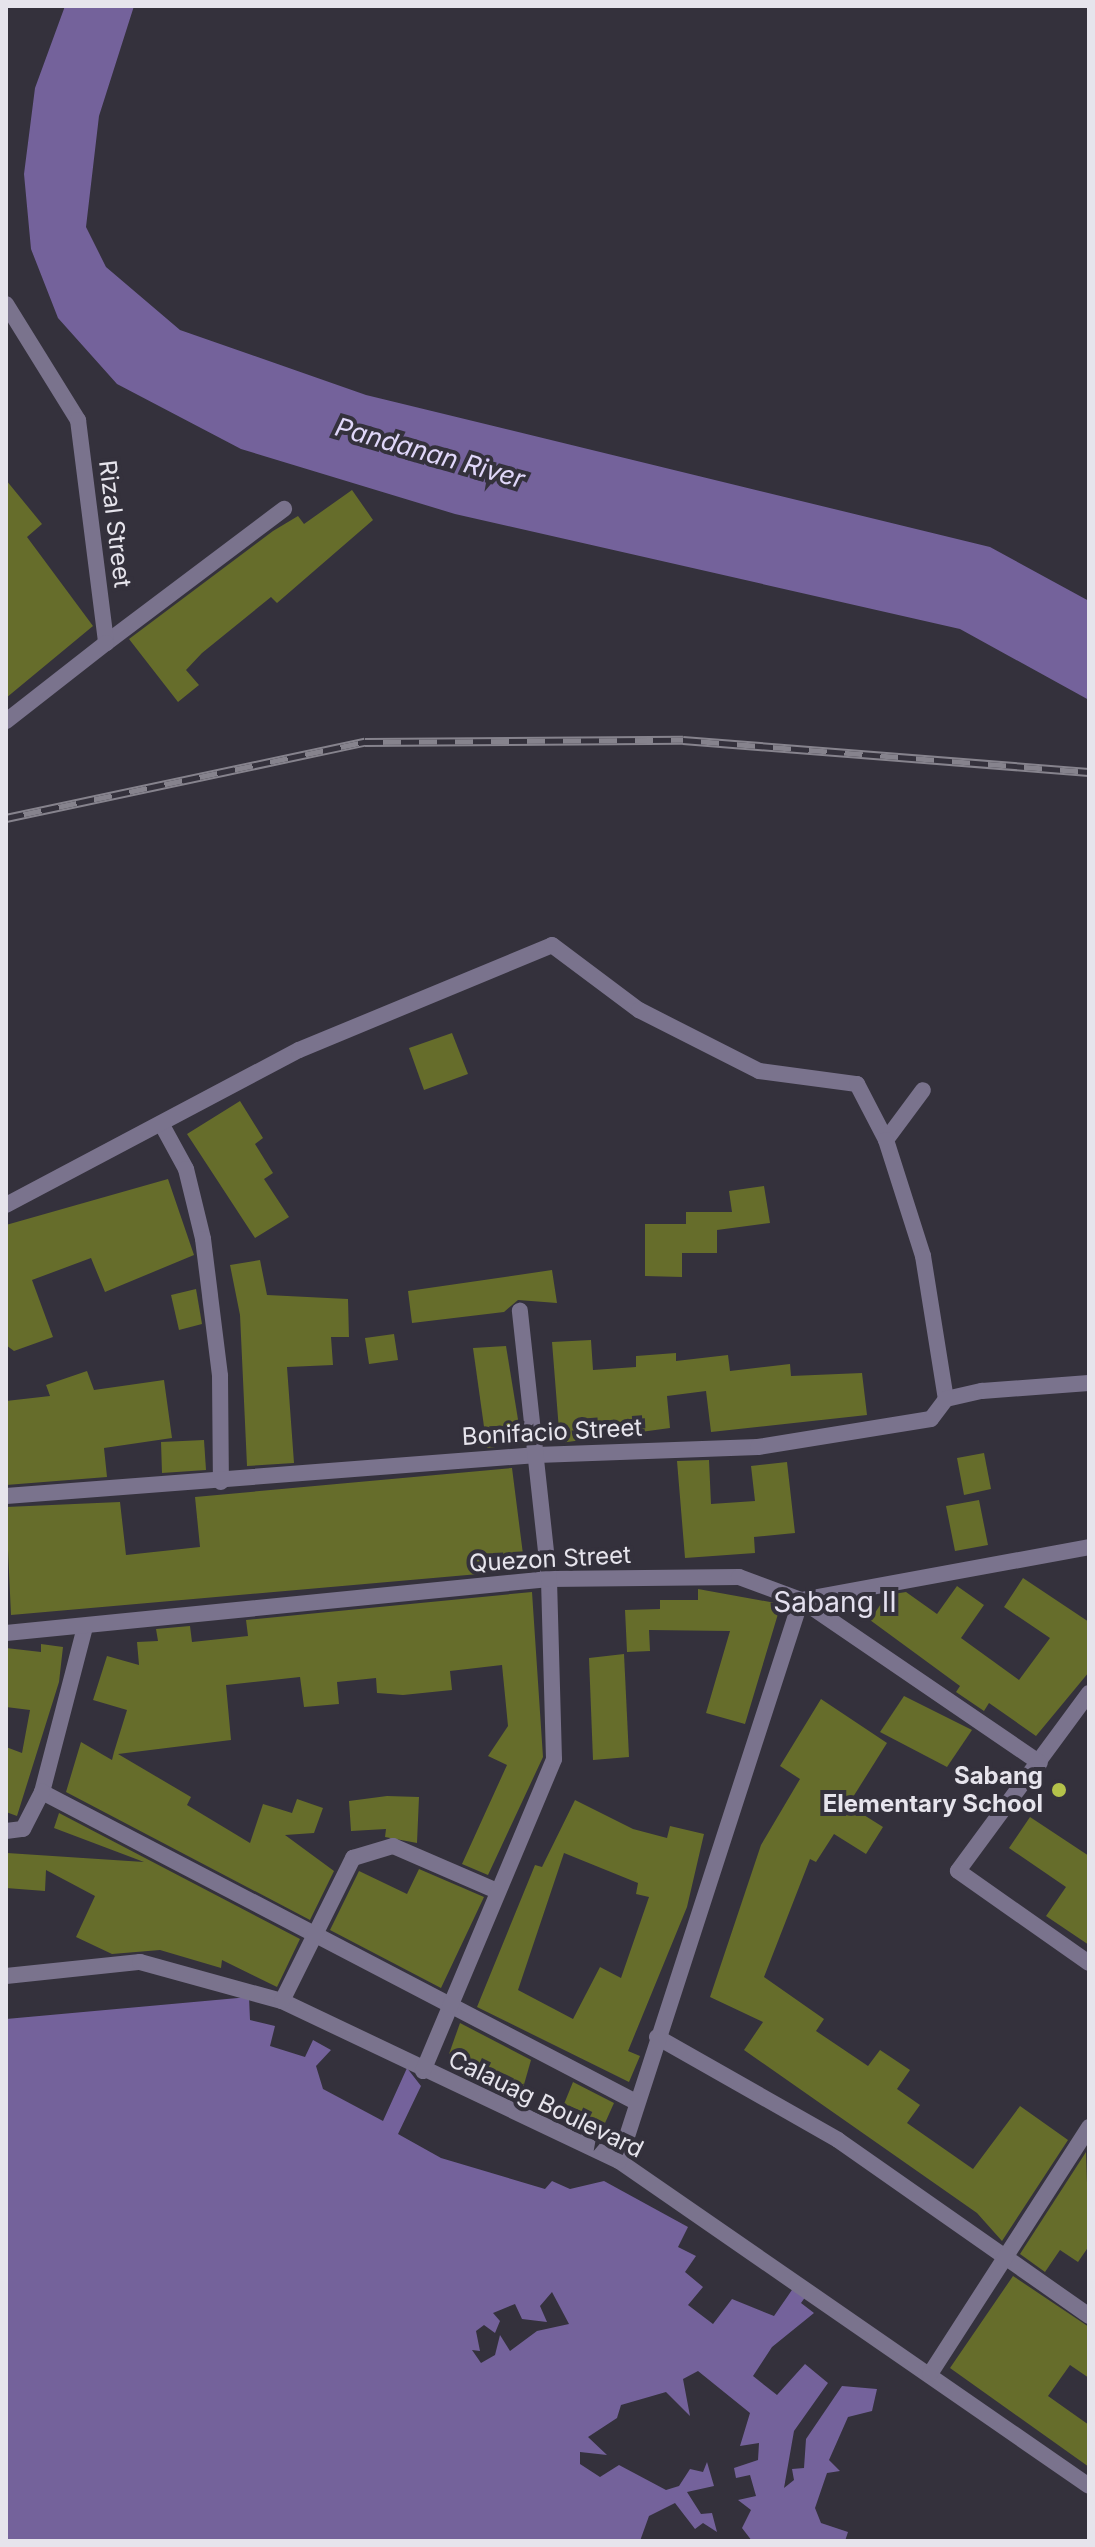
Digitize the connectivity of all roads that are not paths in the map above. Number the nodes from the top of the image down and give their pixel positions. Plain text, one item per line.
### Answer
1 (6, 304) edge
2 (284, 509) dead end
3 (106, 643) junction
4 (6, 721) edge
5 (923, 1090) dead end
6 (162, 1125) junction
7 (886, 1140) junction
8 (6, 1205) edge
9 (520, 1311) dead end
10 (1089, 1383) edge
11 (946, 1399) junction
12 (537, 1455) junction
13 (221, 1482) junction
14 (6, 1496) edge
15 (1089, 1547) edge
16 (549, 1579) junction
17 (801, 1600) junction
18 (85, 1627) junction
19 (6, 1633) edge
20 (1089, 1693) edge
21 (1040, 1763) junction
22 (42, 1792) junction
23 (6, 1831) edge
24 (497, 1891) junction
25 (312, 1936) junction
26 (1089, 1963) edge
27 (6, 1976) edge
28 (282, 2001) junction
29 (453, 2007) junction
30 (657, 2037) junction
31 (423, 2071) junction
32 (634, 2101) junction
33 (1086, 2138) edge
34 (619, 2161) junction
35 (1004, 2255) junction
36 (1089, 2316) edge
37 (930, 2374) junction
38 (1089, 2486) edge

1 - 3 street, Rizal Street
2 - 3 street
3 - 4 street
5 - 7 street
6 - 7 street
6 - 8 street
6 - 13 street
7 - 11 street
9 - 12 street
10 - 11 street
11 - 12 street, Bonifacio Street
12 - 13 street, Bonifacio Street
12 - 16 street
13 - 14 street, Bonifacio Street
15 - 17 street
16 - 17 street, Quezon Street
16 - 18 street, Quezon Street
16 - 24 street
17 - 21 street, Quezon Street
17 - 30 street
18 - 19 street, Quezon Street
18 - 22 street
20 - 21 street
21 - 26 street
22 - 23 street
22 - 25 street
24 - 25 street
24 - 29 street
25 - 28 street
25 - 29 street
27 - 28 street, Calauag Boulevard
28 - 31 street, Calauag Boulevard
29 - 31 street
29 - 32 street
30 - 32 street
30 - 35 street
31 - 34 street, Calauag Boulevard
32 - 34 street
33 - 35 street
34 - 37 street, Calauag Boulevard
35 - 36 street
35 - 37 street
37 - 38 street, Calauag Boulevard

